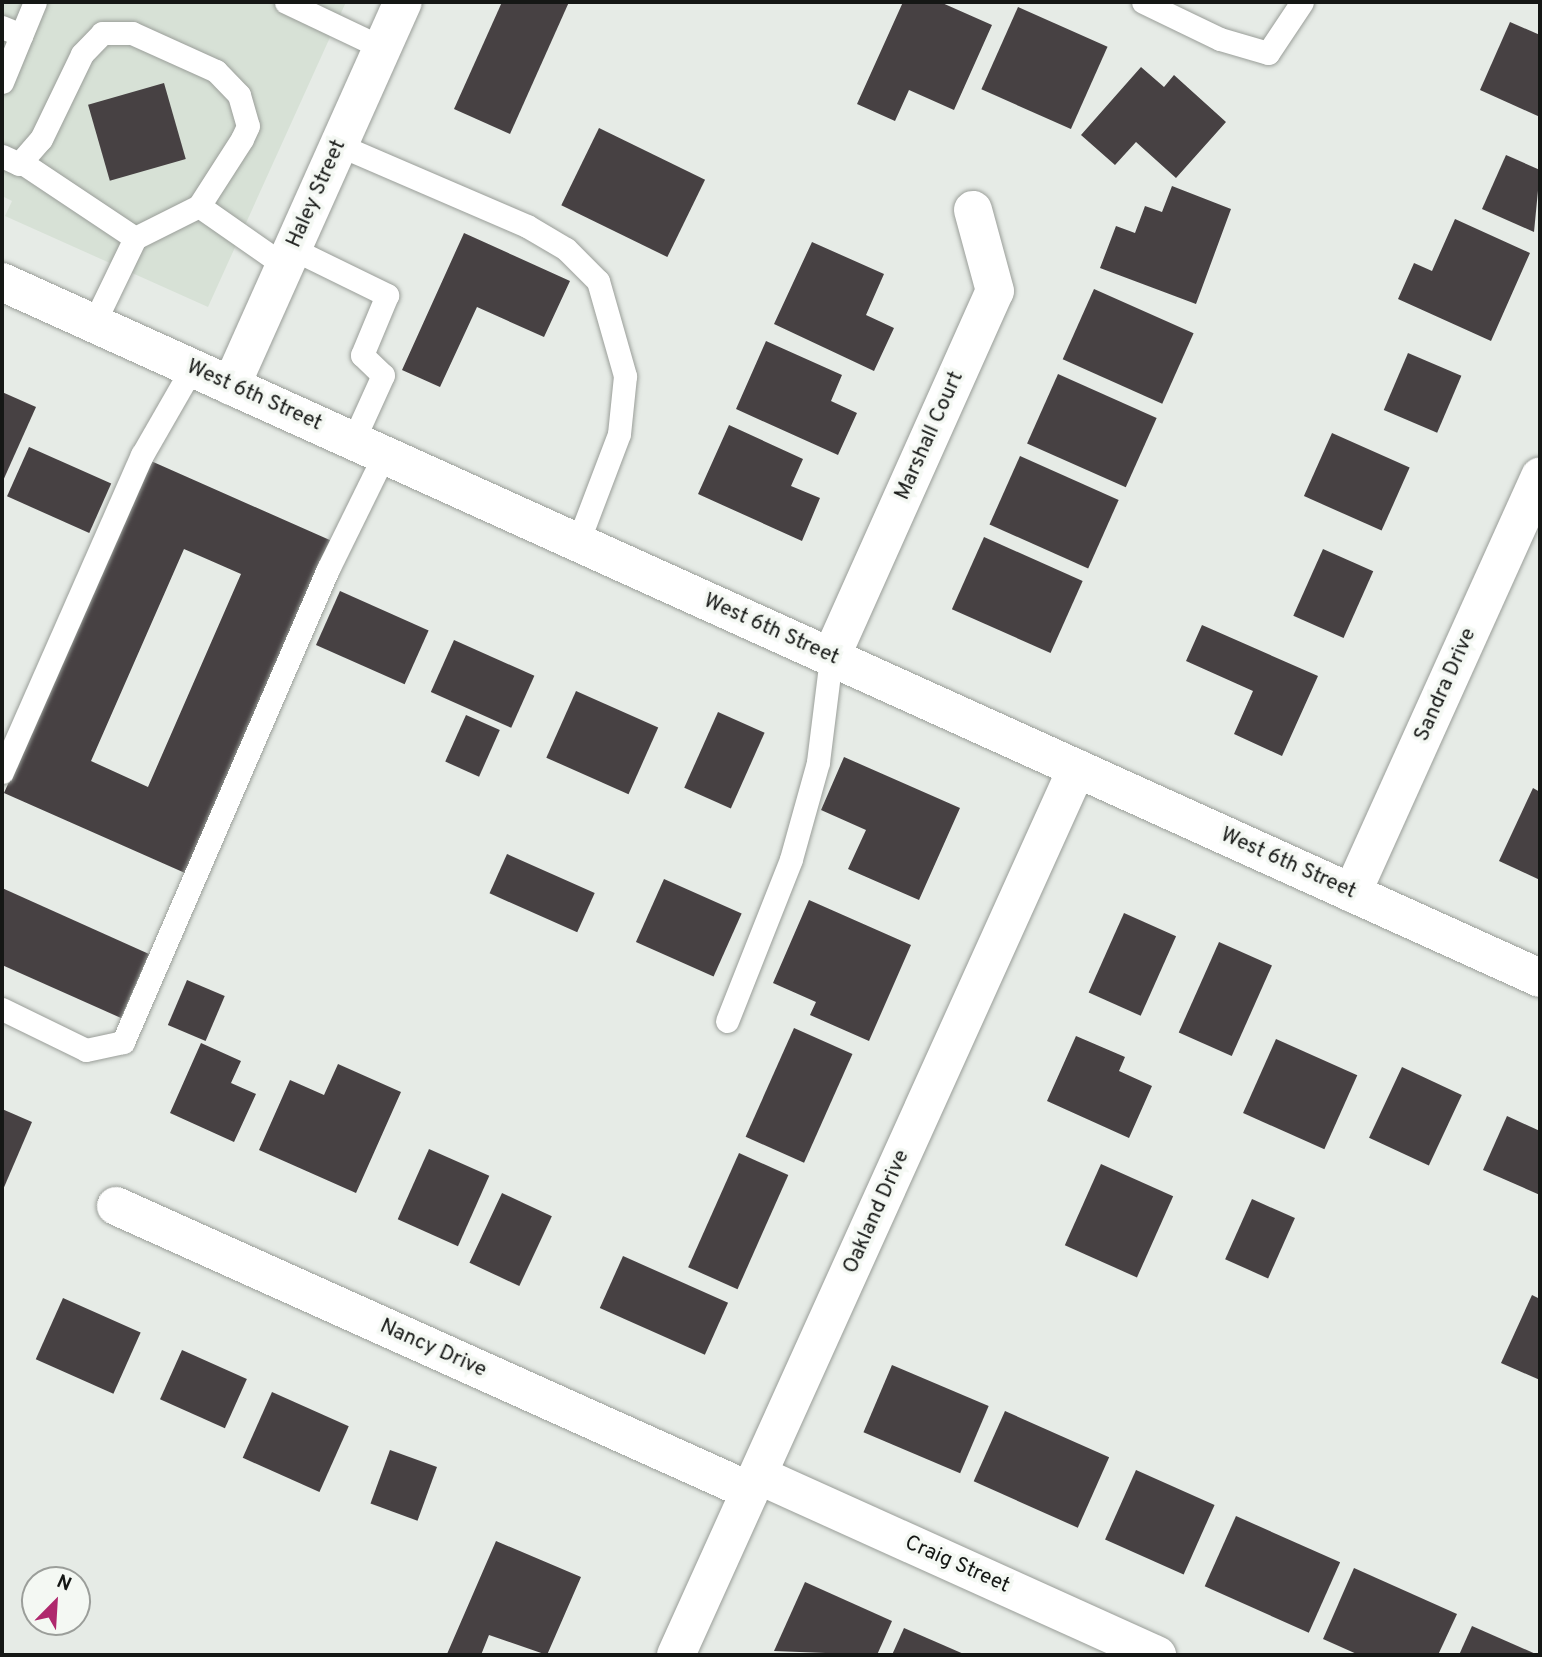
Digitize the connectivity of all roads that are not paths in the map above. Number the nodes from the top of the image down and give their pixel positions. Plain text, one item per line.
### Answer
1 (35, 2) edge
2 (286, 2) edge
3 (403, 2) edge
4 (1143, 2) edge
5 (1302, 2) edge
6 (11, 31) edge
7 (383, 48) junction
8 (2, 82) edge
9 (339, 145) junction
10 (11, 159) edge
11 (200, 205) junction
12 (973, 210) dead end
13 (135, 238) junction
14 (289, 258) junction
15 (2, 282) edge
16 (94, 323) junction
17 (192, 368) junction
18 (231, 386) junction
19 (368, 448) junction
20 (1540, 477) edge
21 (578, 542) junction
22 (831, 657) junction
23 (1077, 768) junction
24 (2, 772) edge
25 (1352, 893) junction
26 (1540, 978) edge
27 (2, 1010) edge
28 (727, 1021) dead end
29 (116, 1206) dead end
30 (754, 1483) junction
31 (677, 1655) edge
32 (1157, 1655) edge

1 - 6 lane
2 - 7 lane
3 - 7 street, Haley Street
4 - 5 lane
6 - 8 lane
7 - 9 street, Haley Street
9 - 14 street, Haley Street
9 - 21 lane
10 - 11 lane
10 - 13 lane
11 - 13 lane
11 - 14 lane
12 - 22 street, Marshall Court
13 - 16 lane
14 - 18 street, Haley Street
14 - 19 lane
15 - 16 street, West 6th Street
16 - 17 street, West 6th Street
17 - 18 street, West 6th Street
17 - 24 lane
18 - 19 street, West 6th Street
19 - 21 street, West 6th Street
19 - 27 lane
20 - 25 street, Sandra Drive
21 - 22 street, West 6th Street
22 - 23 street, West 6th Street
22 - 28 lane
23 - 25 street, West 6th Street
23 - 30 street, Oakland Drive
25 - 26 street, West 6th Street
29 - 30 street, Nancy Drive
30 - 31 street, Oakland Drive
30 - 32 street, Craig Street

